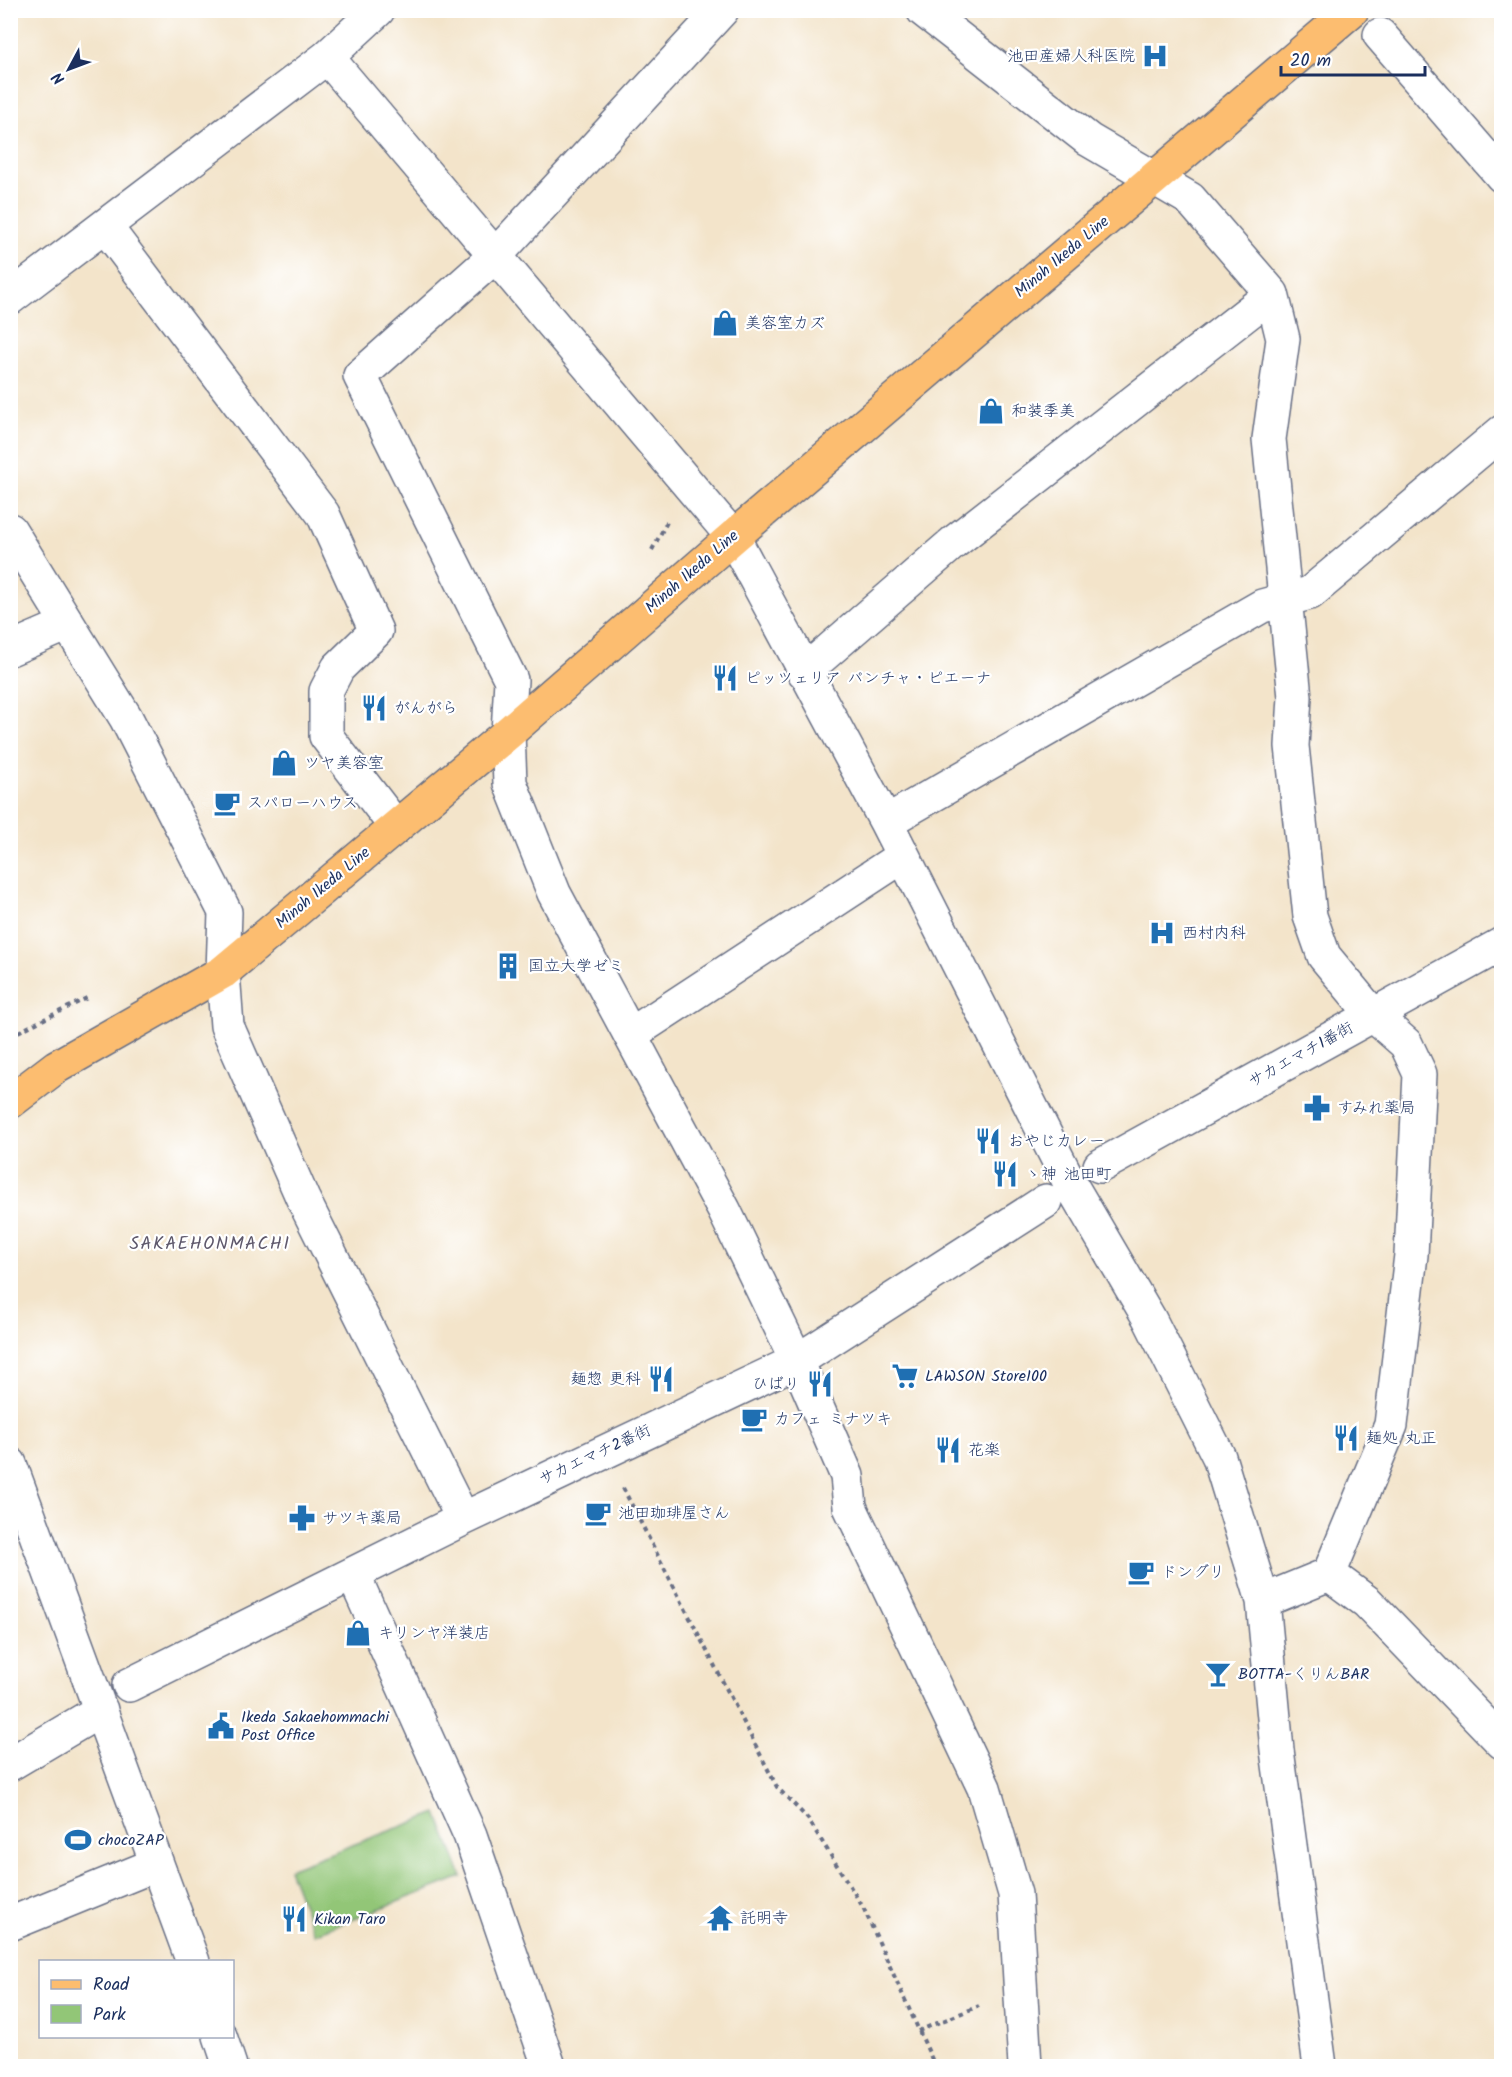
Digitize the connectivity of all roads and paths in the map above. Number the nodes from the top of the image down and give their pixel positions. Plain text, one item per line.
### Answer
1 (378, 10) edge
2 (722, 10) edge
3 (923, 10) edge
4 (1352, 10) edge
5 (1380, 34) dead end
6 (327, 57) junction
7 (1499, 169) edge
8 (1155, 178) junction
9 (105, 226) junction
10 (495, 256) junction
11 (24, 272) edge
12 (1272, 294) junction
13 (10, 298) edge
14 (1502, 432) edge
15 (10, 530) edge
16 (733, 537) junction
17 (1285, 600) junction
18 (68, 624) junction
19 (10, 650) edge
20 (804, 672) junction
21 (508, 733) junction
22 (886, 822) junction
23 (396, 827) junction
24 (903, 856) junction
25 (1502, 944) edge
26 (223, 972) junction
27 (1373, 1015) junction
28 (630, 1035) junction
29 (10, 1102) edge
30 (1100, 1166) dead end
31 (1046, 1201) dead end
32 (797, 1361) junction
33 (603, 1451) junction
34 (10, 1464) edge
35 (463, 1519) junction
36 (1329, 1574) junction
37 (353, 1575) junction
38 (1263, 1602) junction
39 (129, 1685) dead end
40 (101, 1710) junction
41 (1502, 1742) edge
42 (10, 1764) edge
43 (157, 1864) junction
44 (10, 1924) edge
45 (191, 1960) edge
46 (1021, 2000) junction
47 (918, 2031) junction
48 (220, 2038) edge
49 (230, 2067) edge
50 (549, 2067) edge
51 (935, 2067) edge
52 (1024, 2067) edge
53 (1320, 2067) edge

1 - 6 street
2 - 10 street
3 - 8 street
4 - 8 main road, Minoh Ikeda Line
5 - 7 street
6 - 9 street
6 - 10 street
8 - 12 street
8 - 16 main road, Minoh Ikeda Line
9 - 11 street
9 - 23 street
10 - 16 street
10 - 21 street
11 - 13 street
12 - 17 street
12 - 20 street
14 - 17 street
15 - 18 street
16 - 20 street
16 - 21 main road, Minoh Ikeda Line
17 - 22 street
17 - 27 street
18 - 19 street
18 - 26 street
20 - 22 street
21 - 23 main road, Minoh Ikeda Line
21 - 28 street
22 - 24 street
23 - 26 main road, Minoh Ikeda Line
24 - 28 street
24 - 38 street
25 - 27 street, サカエマチ1番街
26 - 29 main road, Minoh Ikeda Line
26 - 35 street
27 - 30 street, サカエマチ1番街
27 - 36 street
28 - 32 street
31 - 32 street, サカエマチ2番街
32 - 33 street, サカエマチ2番街
32 - 46 street
33 - 35 street, サカエマチ2番街
33 - 47 path
34 - 40 street
35 - 37 street, サカエマチ2番街
36 - 38 street
36 - 41 street
37 - 39 street, サカエマチ2番街
37 - 50 street
38 - 53 street
40 - 42 street
40 - 43 street
43 - 44 street
43 - 45 street
46 - 47 path
46 - 52 street
47 - 51 path
48 - 49 street

